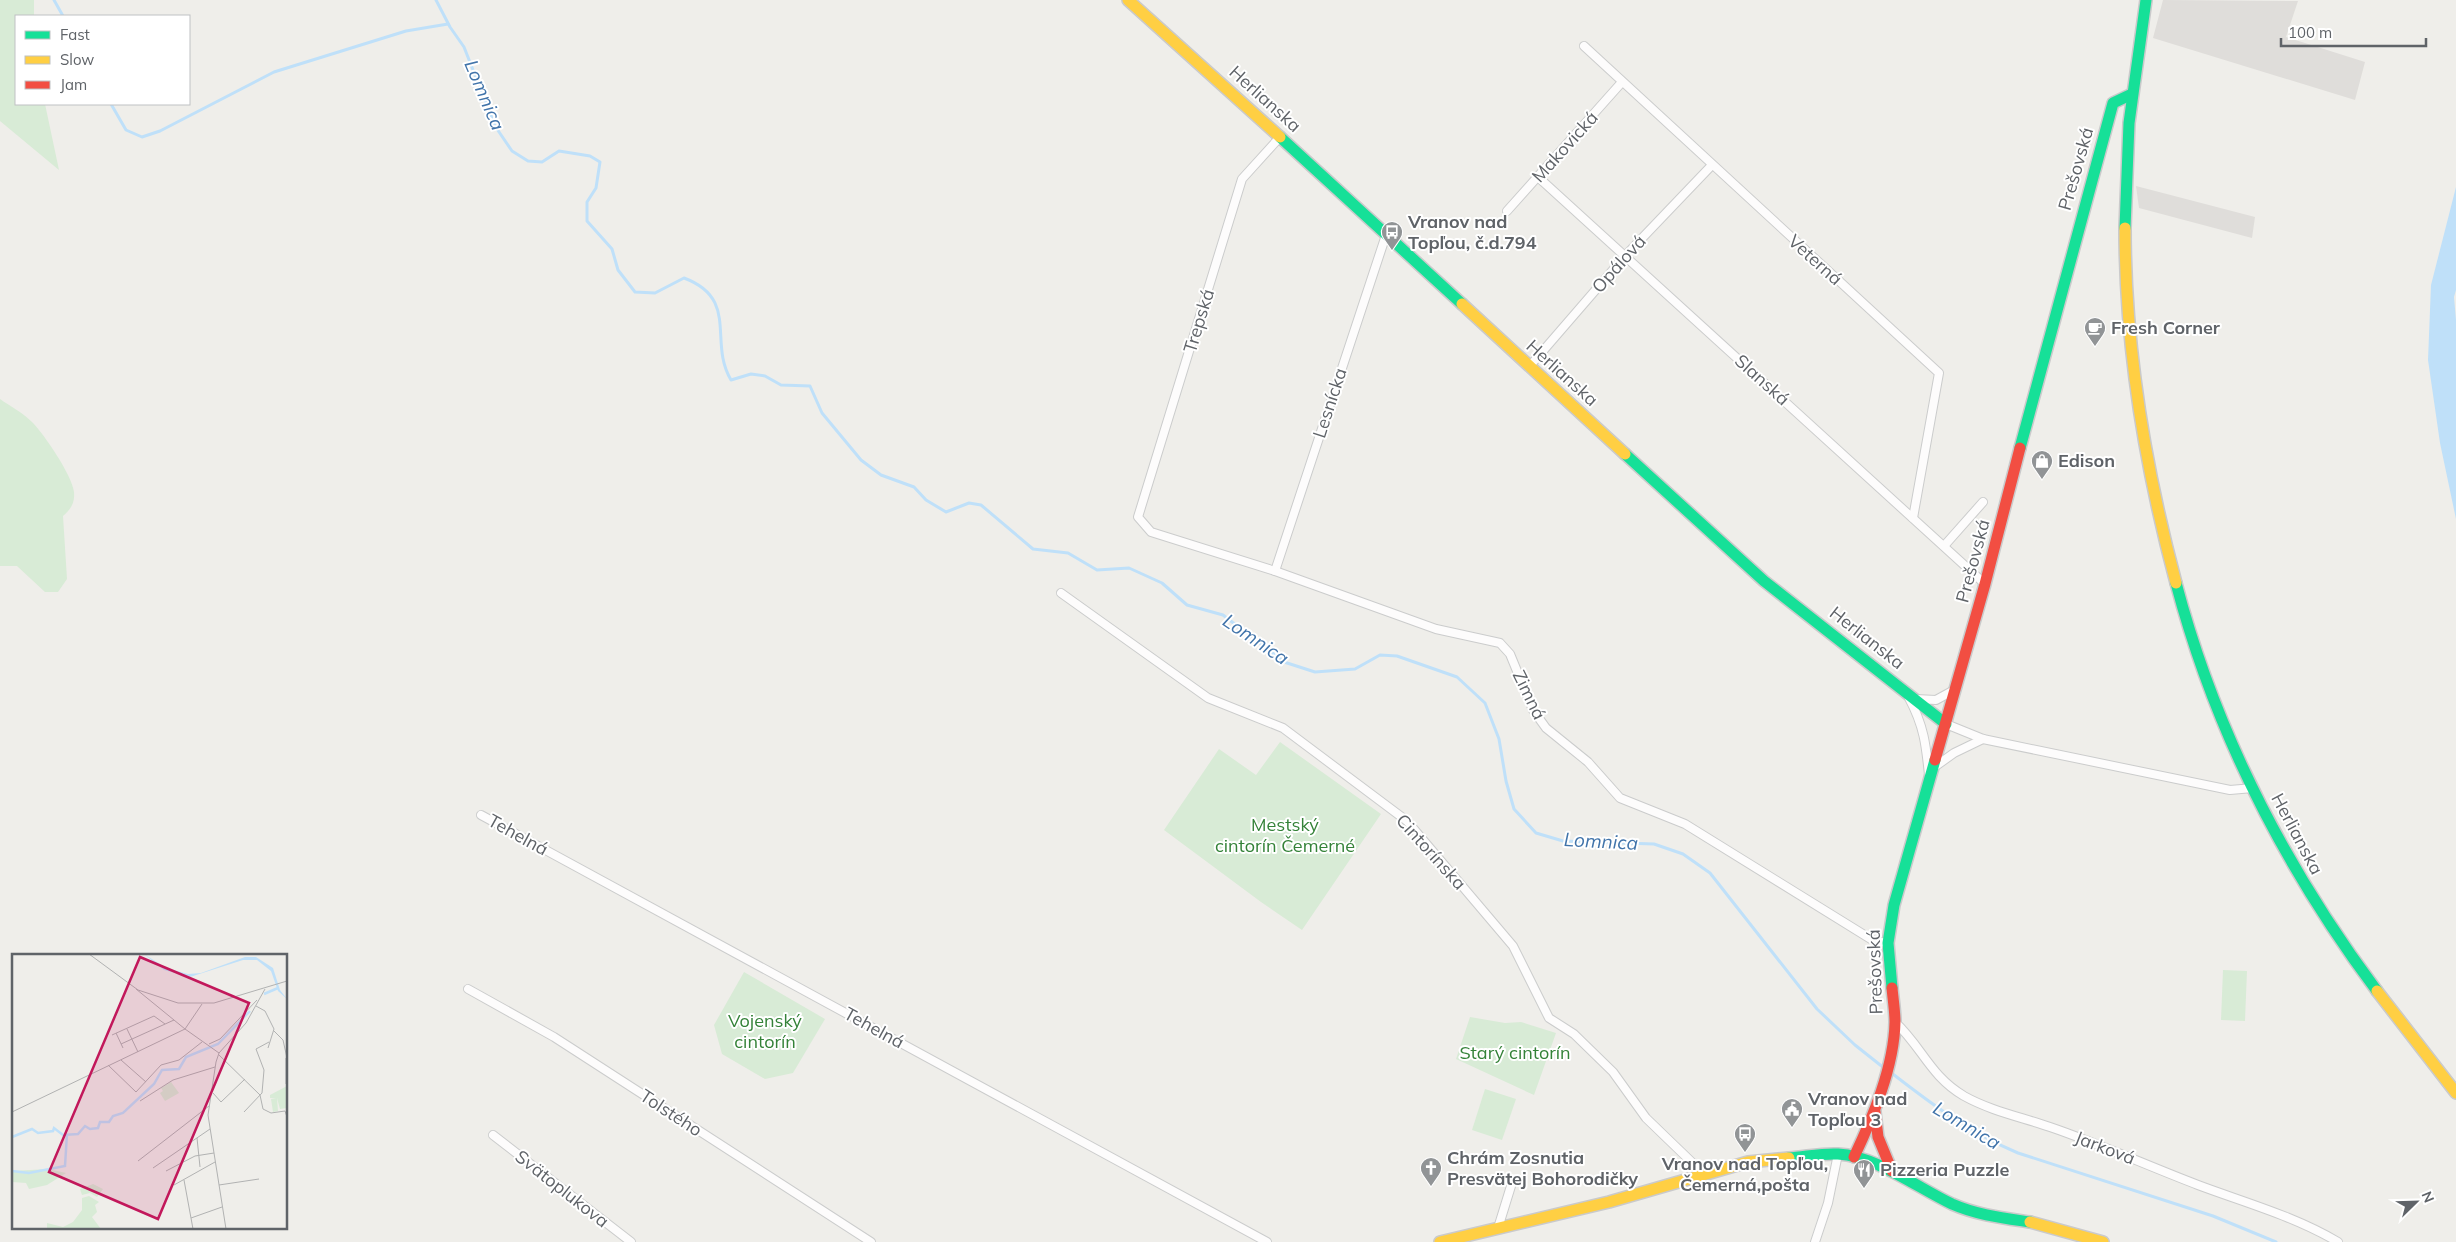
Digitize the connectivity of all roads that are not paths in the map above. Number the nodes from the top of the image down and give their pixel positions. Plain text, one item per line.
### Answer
1 (1128, 0) edge
2 (2146, 0) edge
3 (1584, 46) dead end
4 (1622, 82) junction
5 (2132, 94) junction
6 (1280, 136) junction
7 (1712, 165) junction
8 (1538, 177) junction
9 (1507, 212) dead end
10 (1386, 235) junction
11 (1625, 256) junction
12 (1529, 367) junction
13 (1982, 502) dead end
14 (1138, 517) joint
15 (1913, 518) junction
16 (1944, 546) junction
17 (1275, 571) junction
18 (1985, 584) junction
19 (1061, 593) dead end
20 (1956, 689) junction
21 (1905, 690) junction
22 (1916, 699) junction
23 (1946, 724) junction
24 (1983, 739) junction
25 (1931, 774) junction
26 (2253, 788) junction
27 (481, 815) dead end
28 (1888, 944) junction
29 (468, 989) dead end
30 (1895, 1022) junction
31 (2456, 1092) edge
32 (1875, 1112) junction
33 (493, 1135) dead end
34 (1838, 1154) junction
35 (1854, 1157) junction
36 (1892, 1171) junction
37 (1703, 1173) junction
38 (1511, 1186) dead end
39 (1498, 1228) junction
40 (632, 1242) edge
41 (870, 1242) edge
42 (1267, 1242) edge
43 (1440, 1242) edge
44 (1815, 1242) edge
45 (2104, 1242) edge
46 (2338, 1242) edge

1 - 6 main road, Herlianska
2 - 5 main road
3 - 4 street, Veterná
4 - 7 street, Veterná
4 - 8 street, Makovická
5 - 18 main road, Prešovská
5 - 26 main road
6 - 10 main road, Herlianska
6 - 14 street, Trepská
7 - 11 street, Opálová
7 - 15 street, Veterná
8 - 9 street, Makovická
8 - 11 street, Slanská
10 - 12 main road, Herlianska
10 - 17 street, Lesnícka
11 - 12 street, Opálová
11 - 15 street, Slanská
12 - 21 main road, Herlianska
13 - 16 street
14 - 17 street, Zimná
15 - 16 street, Slanská
16 - 18 street, Slanská
17 - 28 street, Zimná
18 - 20 main road, Prešovská
19 - 37 street, Cintorínska
20 - 22 street
20 - 23 main road, Prešovská
21 - 22 main road, Herlianska
21 - 25 street
22 - 23 main road, Herlianska
23 - 24 street, Herlianska
23 - 25 main road, Prešovská
24 - 25 street
24 - 26 street, Herlianska
25 - 28 main road, Prešovská
26 - 31 main road, Herlianska
27 - 42 street, Tehelná
28 - 30 main road, Prešovská
29 - 41 street, Tolstého
30 - 32 main road, Prešovská
30 - 46 street, Jarková
32 - 35 main road, Prešovská
32 - 36 main road
33 - 40 street, Svätoplukova
34 - 35 main road
34 - 37 main road
34 - 44 street
35 - 36 main road
36 - 45 main road
37 - 39 main road
38 - 39 street
39 - 43 main road

